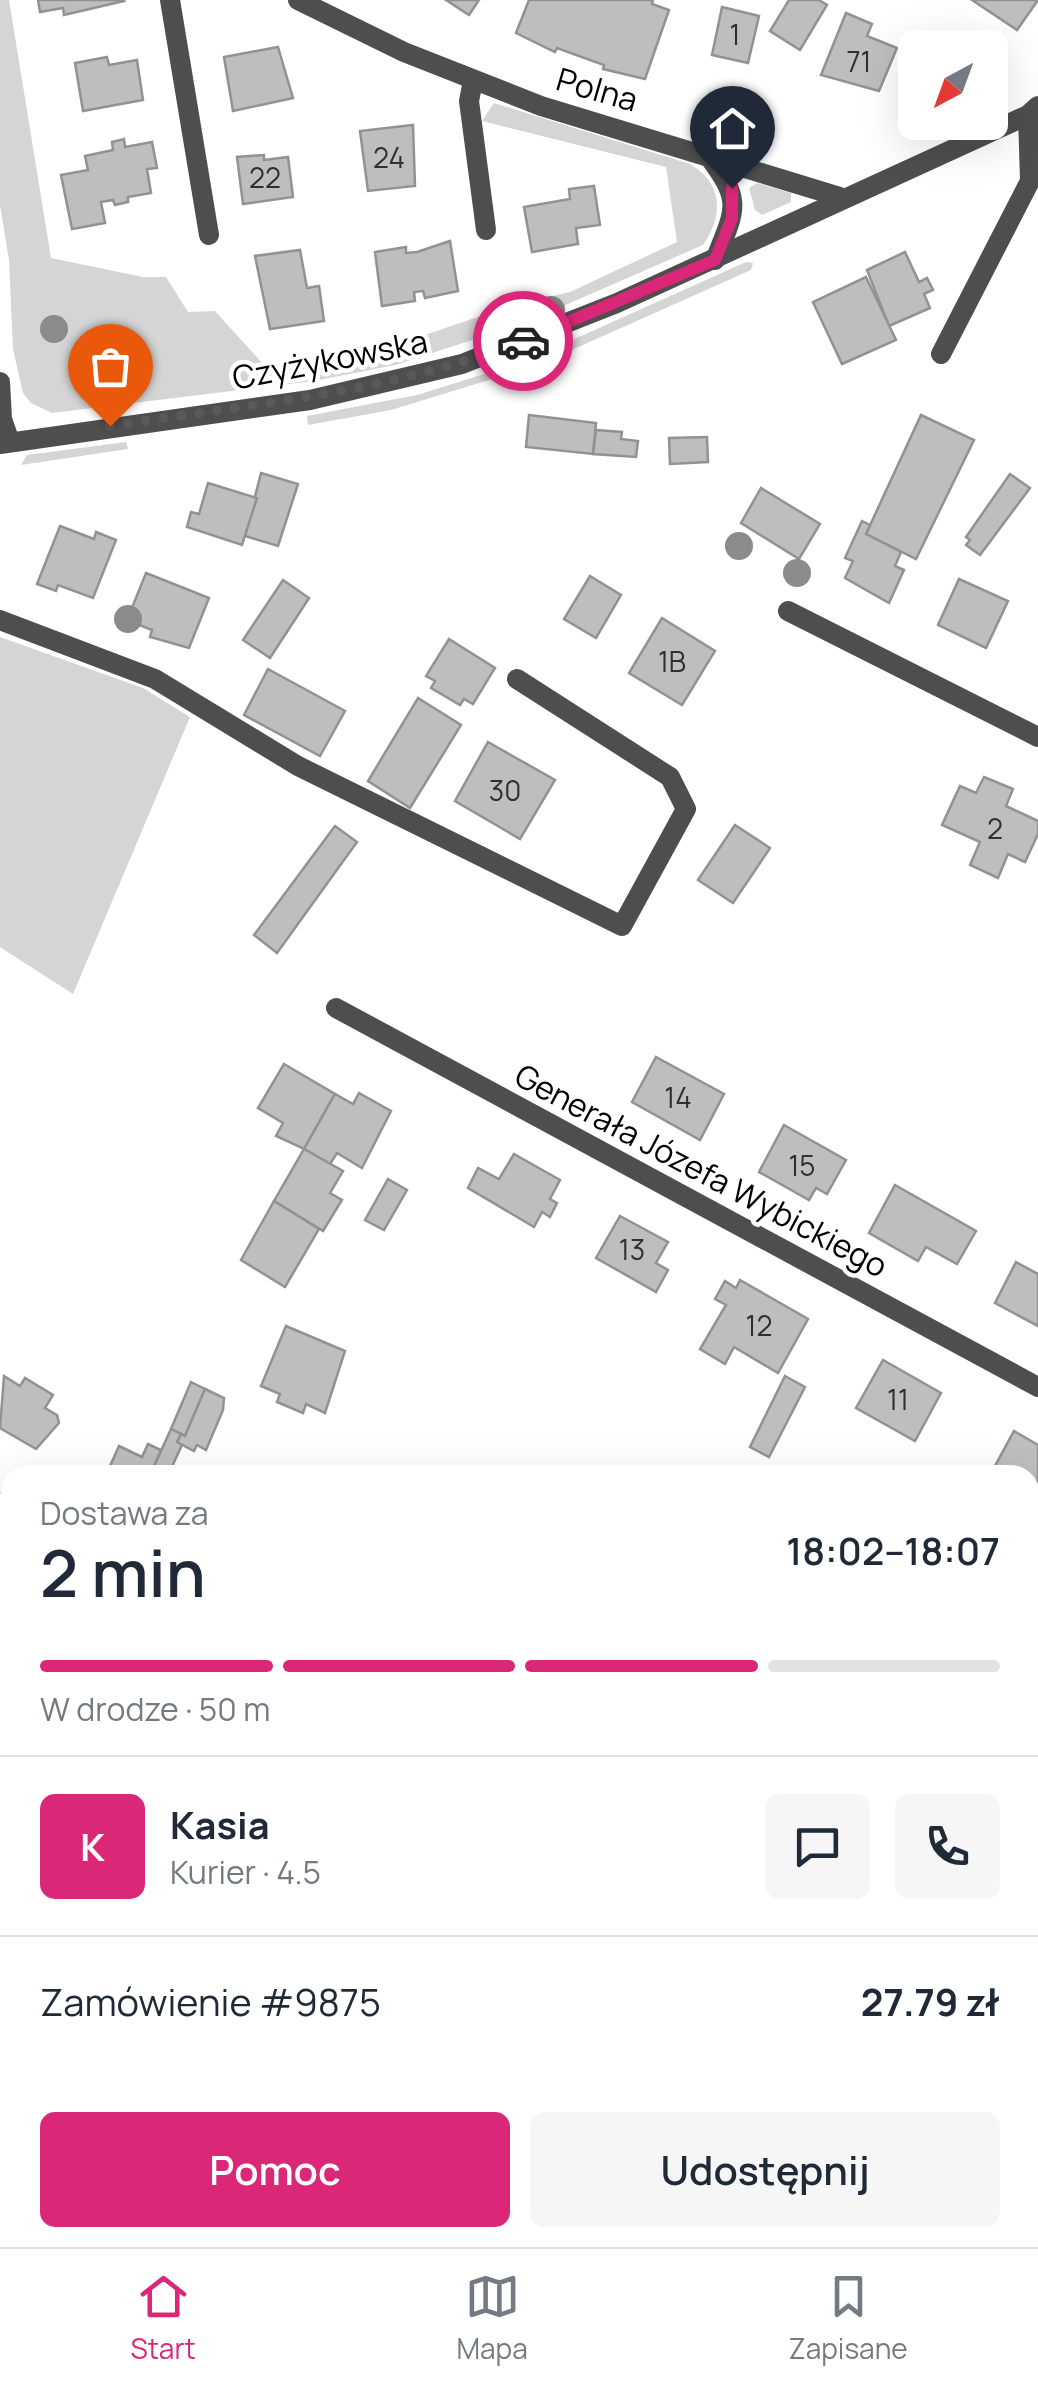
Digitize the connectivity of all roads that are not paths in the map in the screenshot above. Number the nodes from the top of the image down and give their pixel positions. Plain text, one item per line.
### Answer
1 (170, 0) edge
2 (298, 0) edge
3 (473, 81) junction
4 (1033, 110) edge
5 (706, 154) junction
6 (840, 197) junction
7 (486, 230) dead end
8 (209, 235) dead end
9 (715, 260) junction
10 (942, 354) dead end
11 (0, 382) edge
12 (5, 443) edge
13 (788, 611) dead end
14 (0, 620) edge
15 (516, 679) dead end
16 (1038, 738) edge
17 (336, 1008) dead end
18 (1038, 1387) edge

1 - 8 street
2 - 3 street, Polna
3 - 5 street, Polna
3 - 7 street
4 - 6 street, Czyżykowska
4 - 10 street
5 - 6 street, Polna
5 - 9 street
6 - 9 street, Czyżykowska
9 - 12 street, Czyżykowska
11 - 12 street
13 - 16 street
14 - 15 street
17 - 18 street, Generała Józefa Wybickiego

